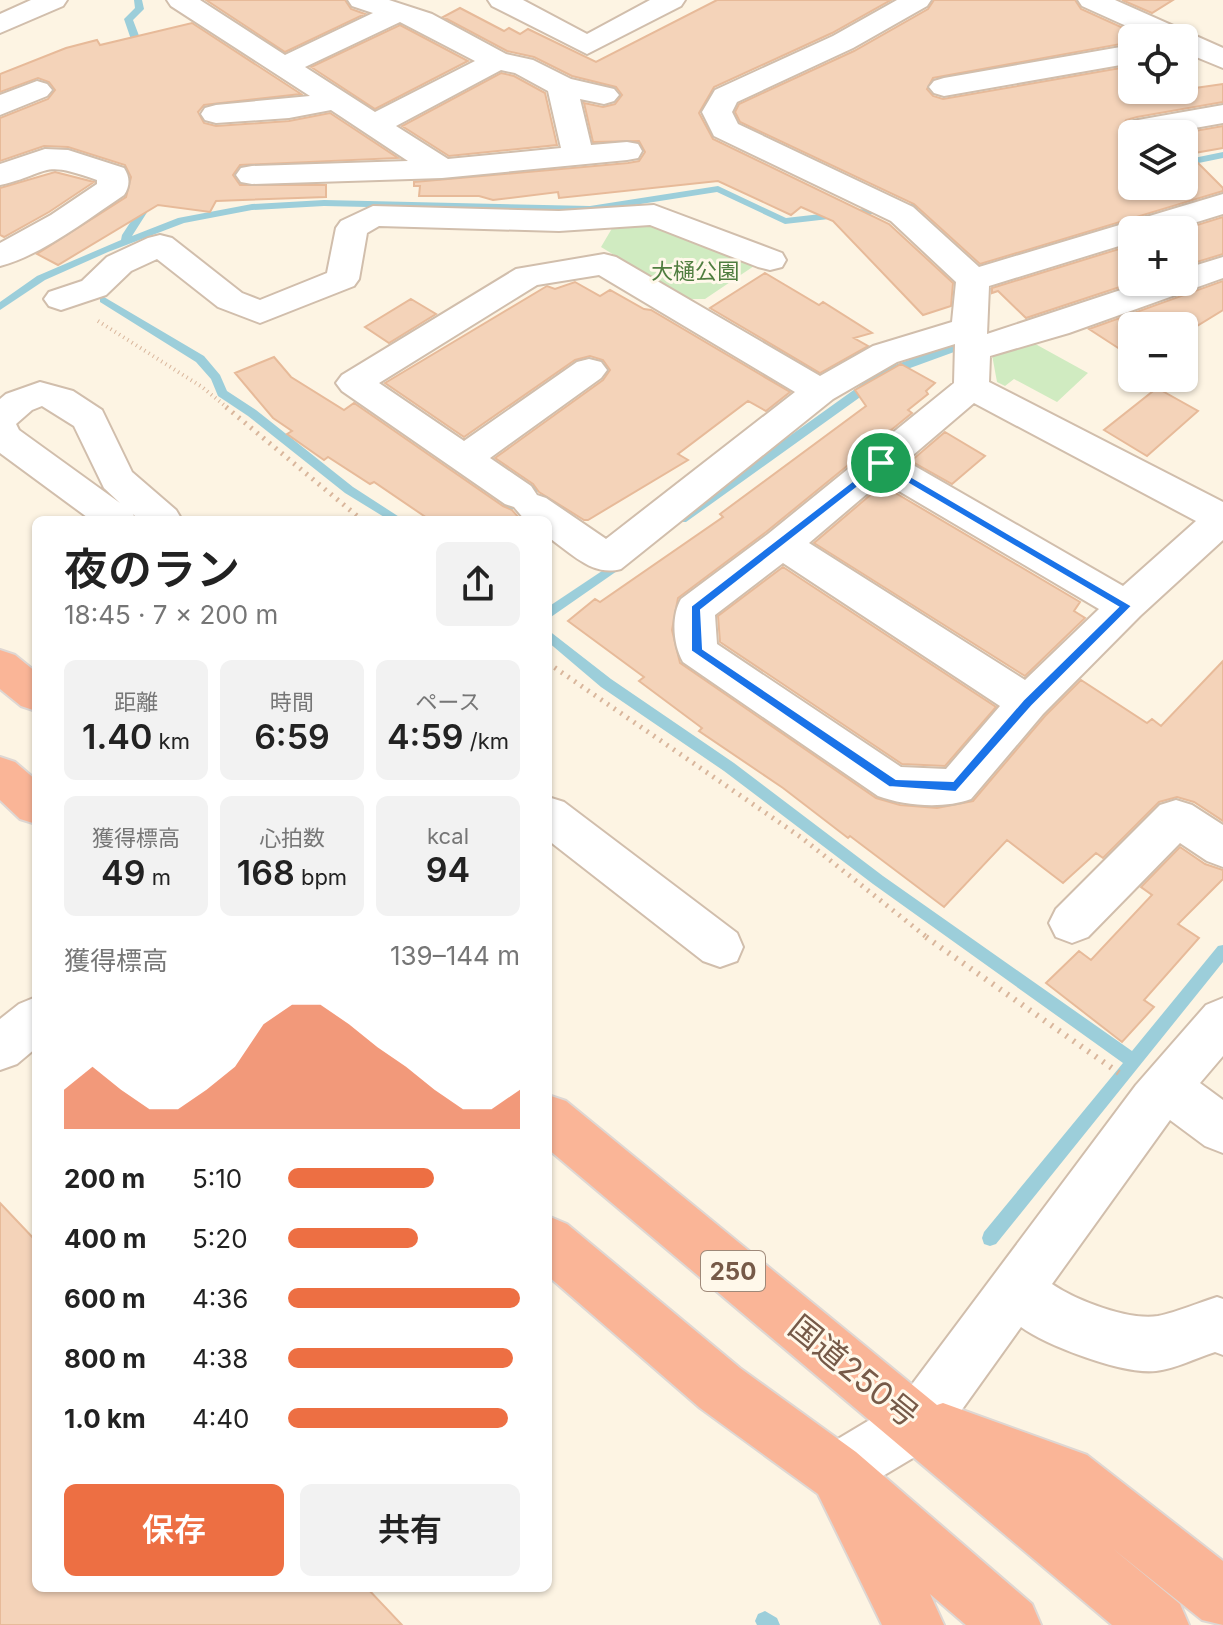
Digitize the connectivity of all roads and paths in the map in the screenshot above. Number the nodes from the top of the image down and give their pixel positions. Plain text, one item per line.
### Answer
1 (53, 0) edge
2 (181, 0) edge
3 (362, 0) edge
4 (502, 0) edge
5 (671, 0) edge
6 (917, 0) edge
7 (1092, 0) edge
8 (398, 12) junction
9 (1145, 24) edge
10 (0, 25) edge
11 (1198, 48) edge
12 (1118, 56) edge
13 (1223, 59) edge
14 (497, 61) junction
15 (282, 67) junction
16 (562, 86) junction
17 (944, 87) dead end
18 (37, 90) dead end
19 (604, 95) dead end
20 (332, 101) junction
21 (0, 106) edge
22 (216, 114) dead end
23 (1223, 114) edge
24 (1189, 120) edge
25 (372, 126) junction
26 (627, 151) dead end
27 (578, 157) junction
28 (442, 169) junction
29 (252, 175) dead end
30 (0, 176) edge
31 (1223, 204) edge
32 (1184, 216) edge
33 (544, 220) junction
34 (1118, 236) edge
35 (0, 258) edge
36 (770, 260) dead end
37 (604, 264) junction
38 (1223, 267) edge
39 (1198, 275) edge
40 (973, 280) junction
41 (51, 292) junction
42 (1138, 296) edge
43 (971, 350) junction
44 (589, 370) dead end
45 (820, 391) junction
46 (0, 418) edge
47 (0, 427) edge
48 (465, 458) junction
49 (881, 463) junction
50 (112, 516) edge
51 (159, 516) edge
52 (357, 516) edge
53 (538, 516) edge
54 (1222, 520) edge
55 (558, 540) edge
56 (782, 544) junction
57 (1126, 606) junction
58 (0, 666) edge
59 (552, 666) edge
60 (32, 692) edge
61 (1028, 703) junction
62 (0, 774) edge
63 (32, 802) edge
64 (552, 818) edge
65 (1223, 848) edge
66 (1072, 923) dead end
67 (720, 947) dead end
68 (1223, 1020) edge
69 (32, 1022) edge
70 (0, 1048) edge
71 (1112, 1068) dead end
72 (1166, 1088) junction
73 (552, 1121) edge
74 (1223, 1129) edge
75 (552, 1245) edge
76 (1014, 1290) junction
77 (1223, 1328) edge
78 (918, 1423) junction
79 (836, 1472) junction
80 (1223, 1599) edge
81 (914, 1625) edge
82 (1011, 1625) edge
83 (1159, 1625) edge

1 - 10 street
2 - 15 street
3 - 8 street
4 - 5 street
6 - 40 street
7 - 9 street
8 - 14 street
8 - 15 street
11 - 13 street
12 - 17 street
14 - 16 street
14 - 25 street
15 - 20 street
16 - 19 street
16 - 27 street
18 - 21 street
20 - 22 street
20 - 25 street
23 - 24 street
25 - 28 street
26 - 27 street
27 - 28 street
28 - 29 street
30 - 35 street
31 - 32 street
33 - 36 street
33 - 37 street
33 - 41 street
34 - 40 street
35 - 41 street
37 - 45 street
37 - 48 street
38 - 39 street
40 - 43 street
41 - 52 path
42 - 43 street
43 - 45 street
43 - 49 street
43 - 54 street
44 - 48 street
45 - 55 street
46 - 51 street
47 - 50 street
48 - 53 street
49 - 56 street
49 - 57 street
54 - 57 street
56 - 61 street
56 - 61 street
57 - 61 street
58 - 60 highway
59 - 71 path
62 - 63 highway
64 - 67 street
65 - 66 street
68 - 72 street
69 - 70 street
72 - 74 street
72 - 76 street
73 - 78 highway, 国道250号 / 250
75 - 79 highway
76 - 77 street
76 - 78 street
78 - 79 street
78 - 80 highway, 250
78 - 83 highway, 国道250号 / 250
79 - 81 highway
79 - 82 highway

